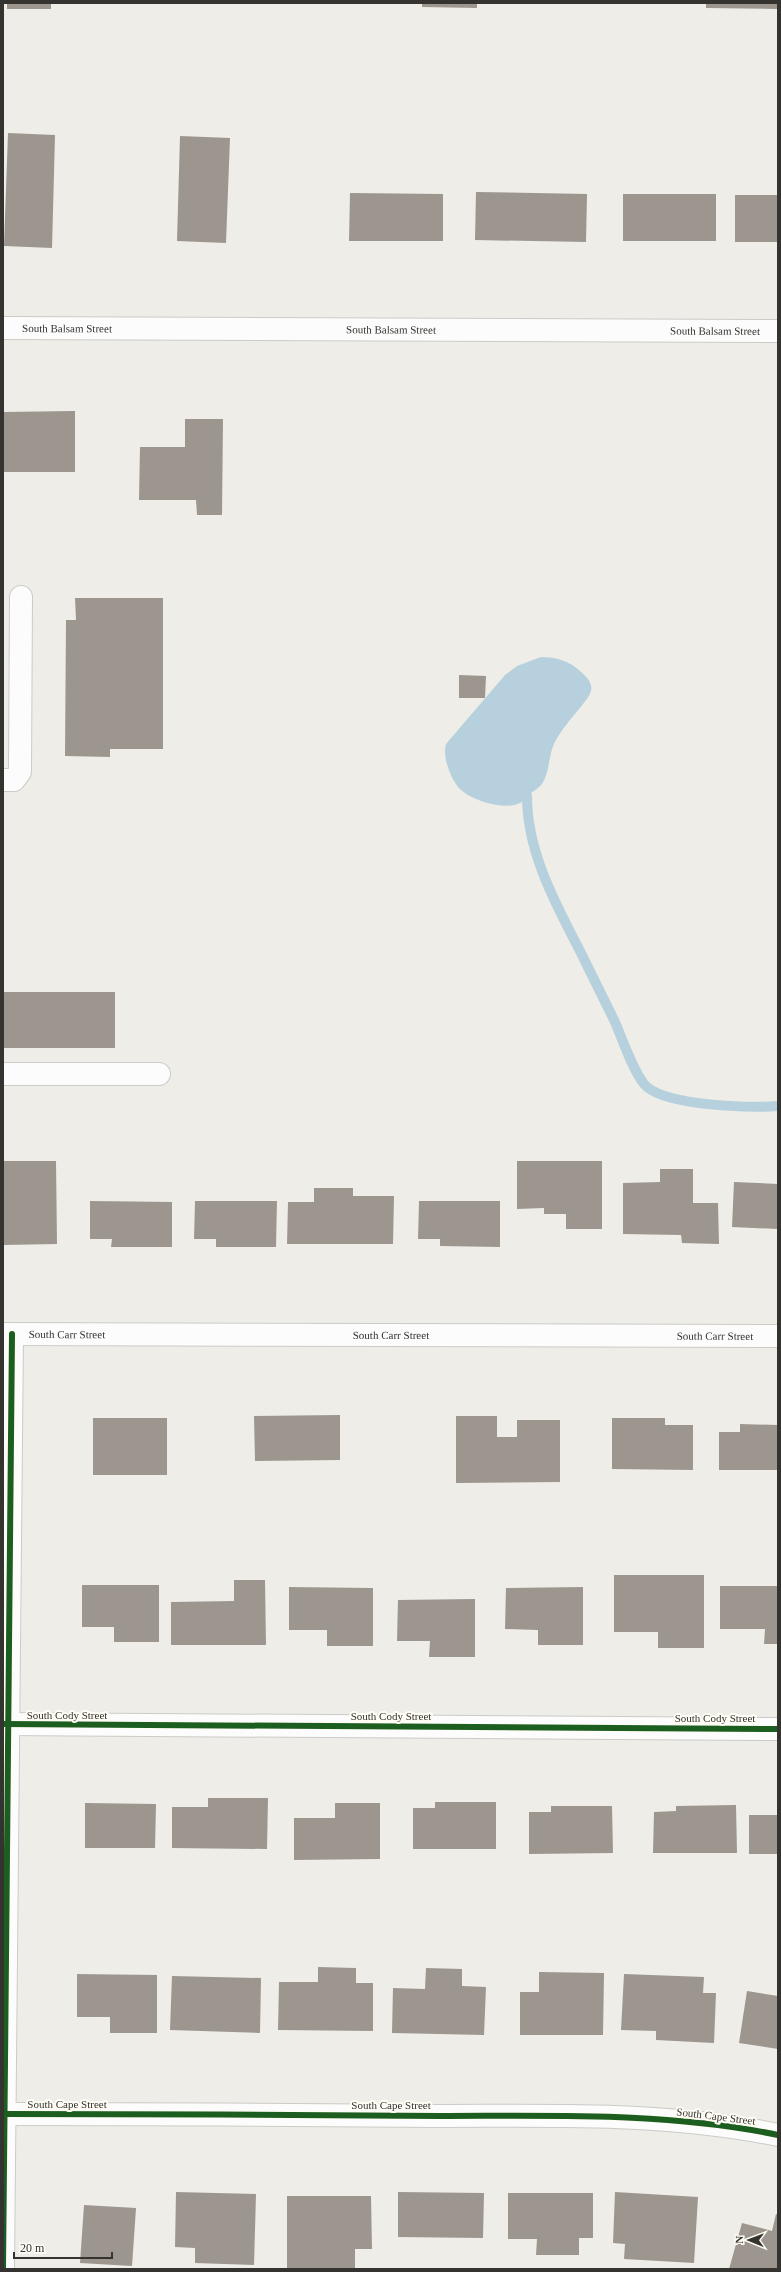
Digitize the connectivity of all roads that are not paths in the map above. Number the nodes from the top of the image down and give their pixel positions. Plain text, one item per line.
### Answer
1 (3, 328) edge
2 (778, 331) edge
3 (21, 597) dead end
4 (3, 780) edge
5 (3, 1074) edge
6 (158, 1074) dead end
7 (7, 1334) edge
8 (778, 1336) edge
9 (6, 1724) edge
10 (778, 1729) edge
11 (3, 2114) edge
12 (778, 2136) edge
13 (3, 2269) edge

1 - 2 street, South Balsam Street
3 - 4 street
5 - 6 street
7 - 8 street, South Carr Street
7 - 9 street
9 - 10 street, South Cody Street
9 - 11 street
11 - 12 street, South Cape Street
11 - 13 street

